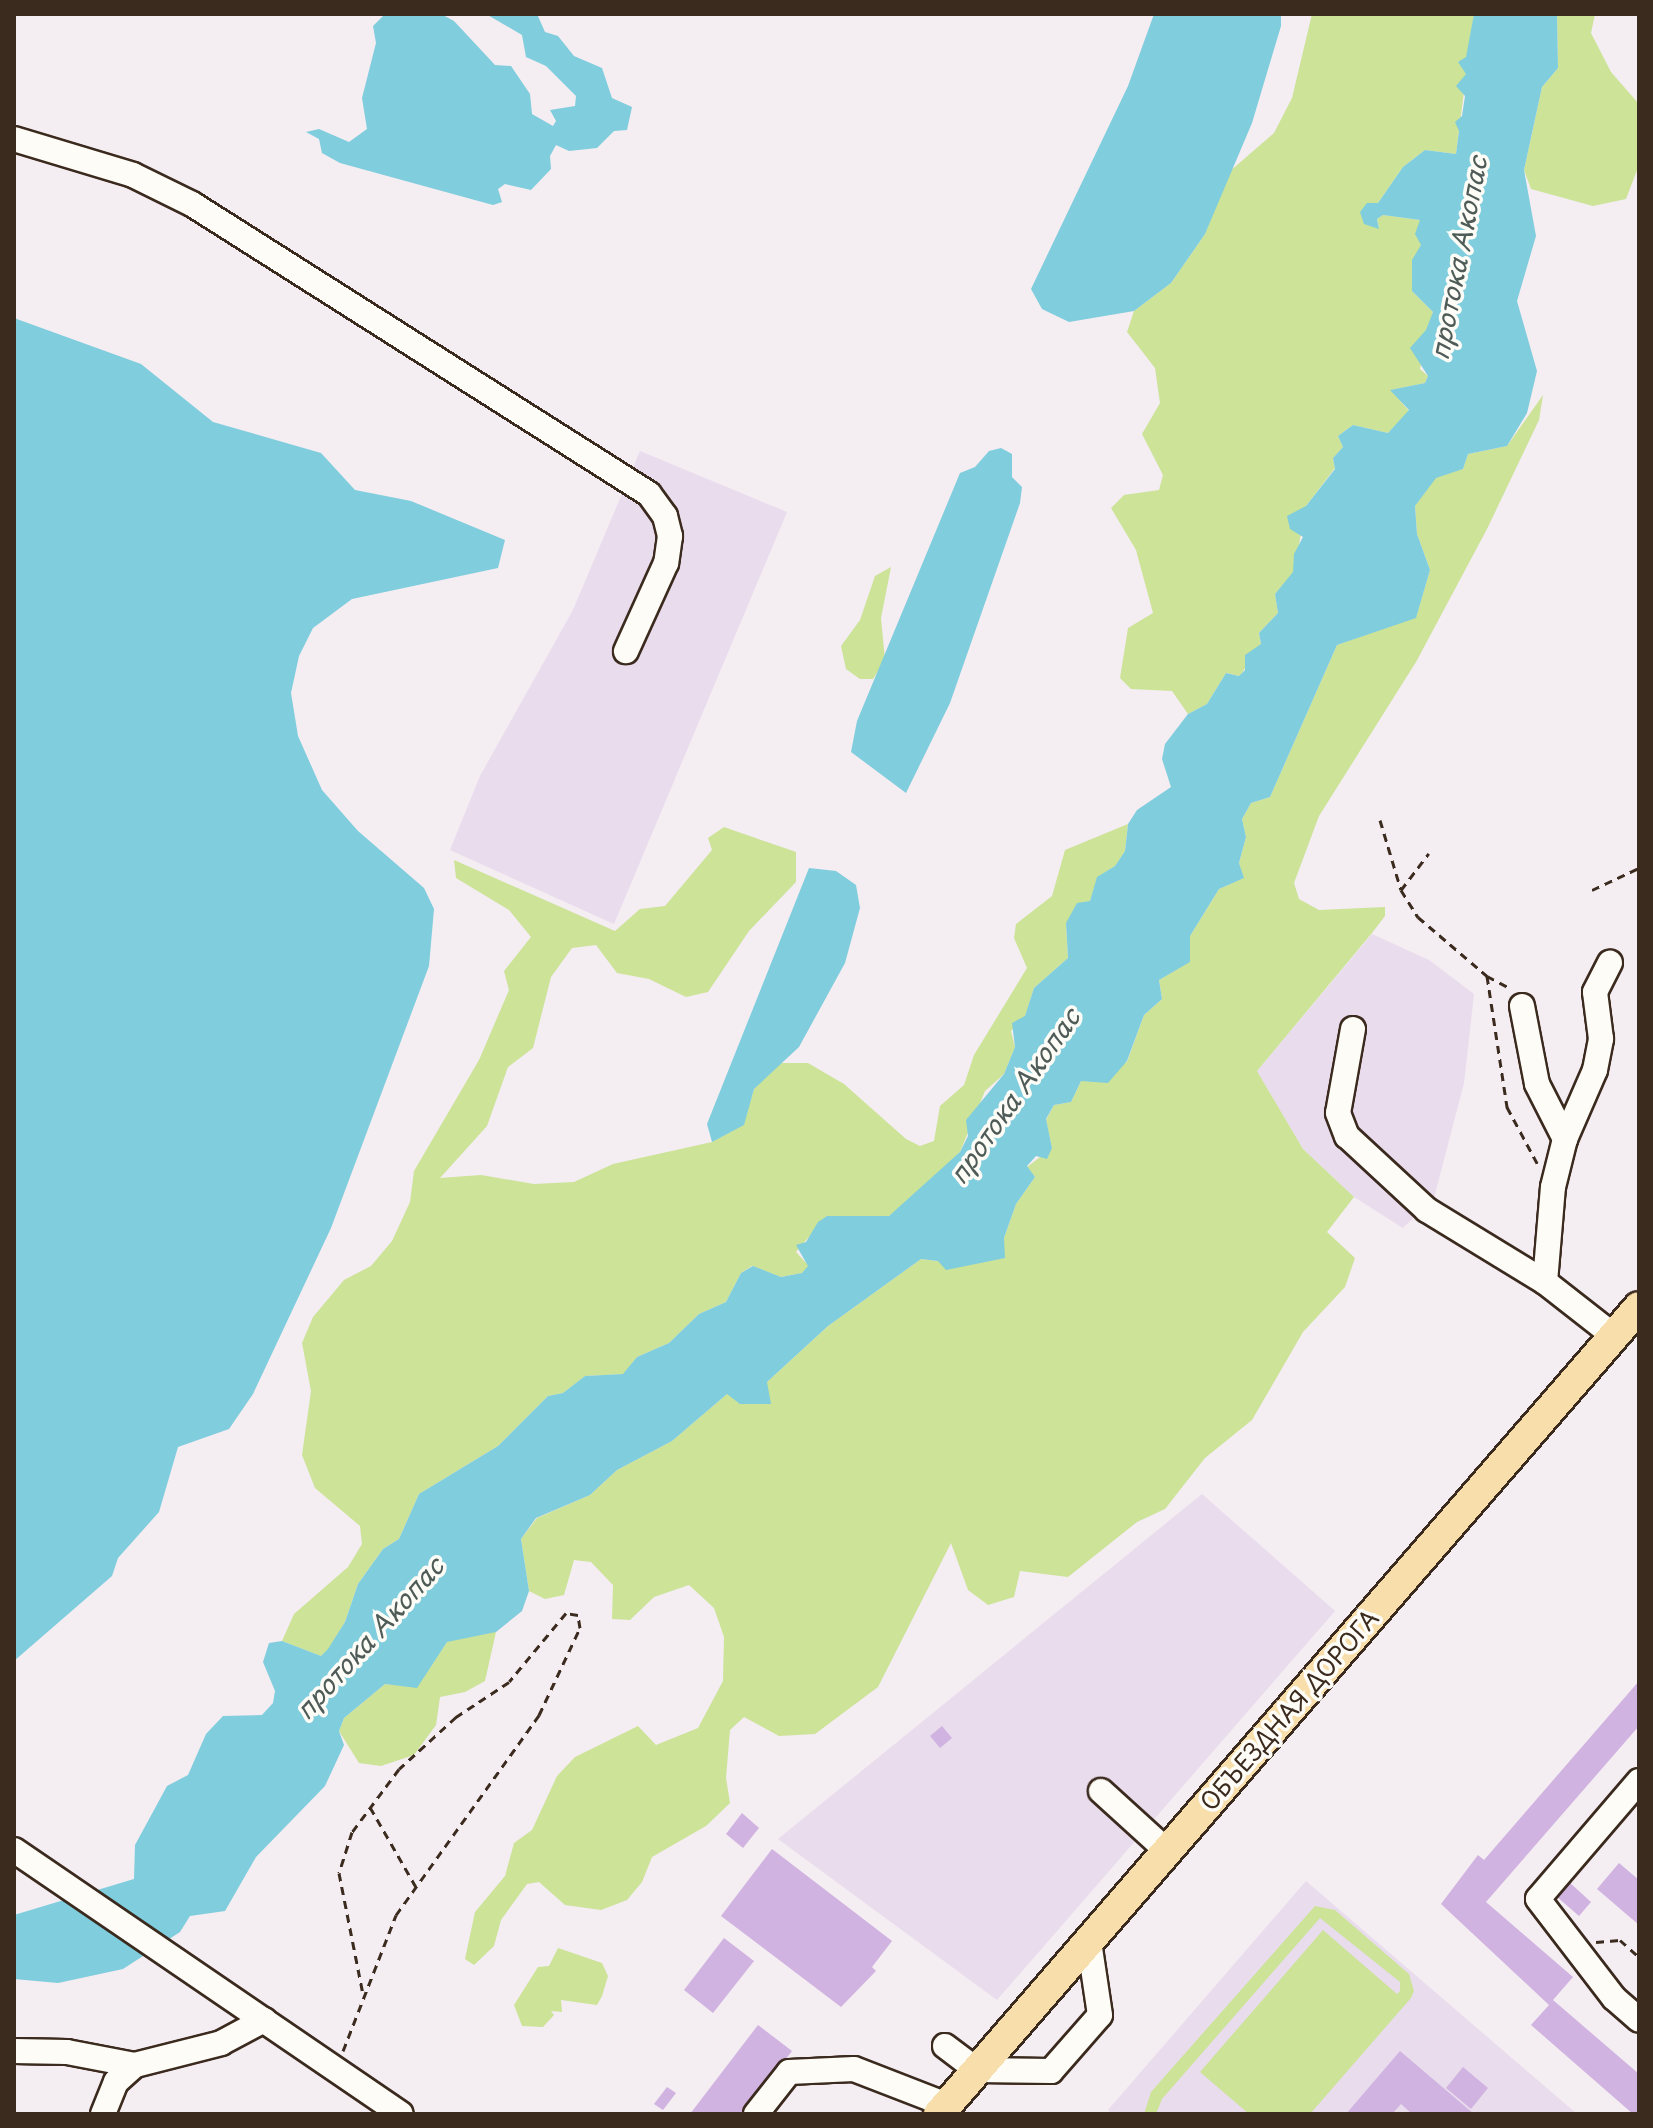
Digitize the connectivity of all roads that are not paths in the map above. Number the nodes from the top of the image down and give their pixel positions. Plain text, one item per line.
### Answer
1 (14, 139) edge
2 (626, 651) dead end
3 (1610, 963) dead end
4 (1522, 1006) road end
5 (1353, 1029) dead end
6 (1565, 1139) junction
7 (1545, 1282) junction
8 (1639, 1307) edge
9 (1614, 1336) junction
10 (1639, 1781) edge
11 (1101, 1791) dead end
12 (14, 1850) edge
13 (1167, 1851) junction
14 (1089, 1941) junction
15 (264, 2020) junction
16 (1639, 2020) edge
17 (945, 2046) dead end
18 (14, 2051) edge
19 (135, 2065) junction
20 (977, 2070) junction
21 (943, 2109) edge
22 (103, 2114) edge
23 (401, 2114) edge
24 (756, 2114) edge

1 - 2 street
3 - 6 street
4 - 6 street
5 - 7 street
6 - 7 street
7 - 9 street
8 - 9 main road, ОБЪЕЗДНАЯ ДОРОГА
9 - 13 main road, ОБЪЕЗДНАЯ ДОРОГА
10 - 16 street
11 - 13 street
12 - 15 street
13 - 14 main road, ОБЪЕЗДНАЯ ДОРОГА
14 - 20 main road, ОБЪЕЗДНАЯ ДОРОГА
14 - 20 street
15 - 19 street
15 - 23 street
17 - 20 street
18 - 19 street
19 - 22 street
20 - 21 main road, ОБЪЕЗДНАЯ ДОРОГА
21 - 24 street

